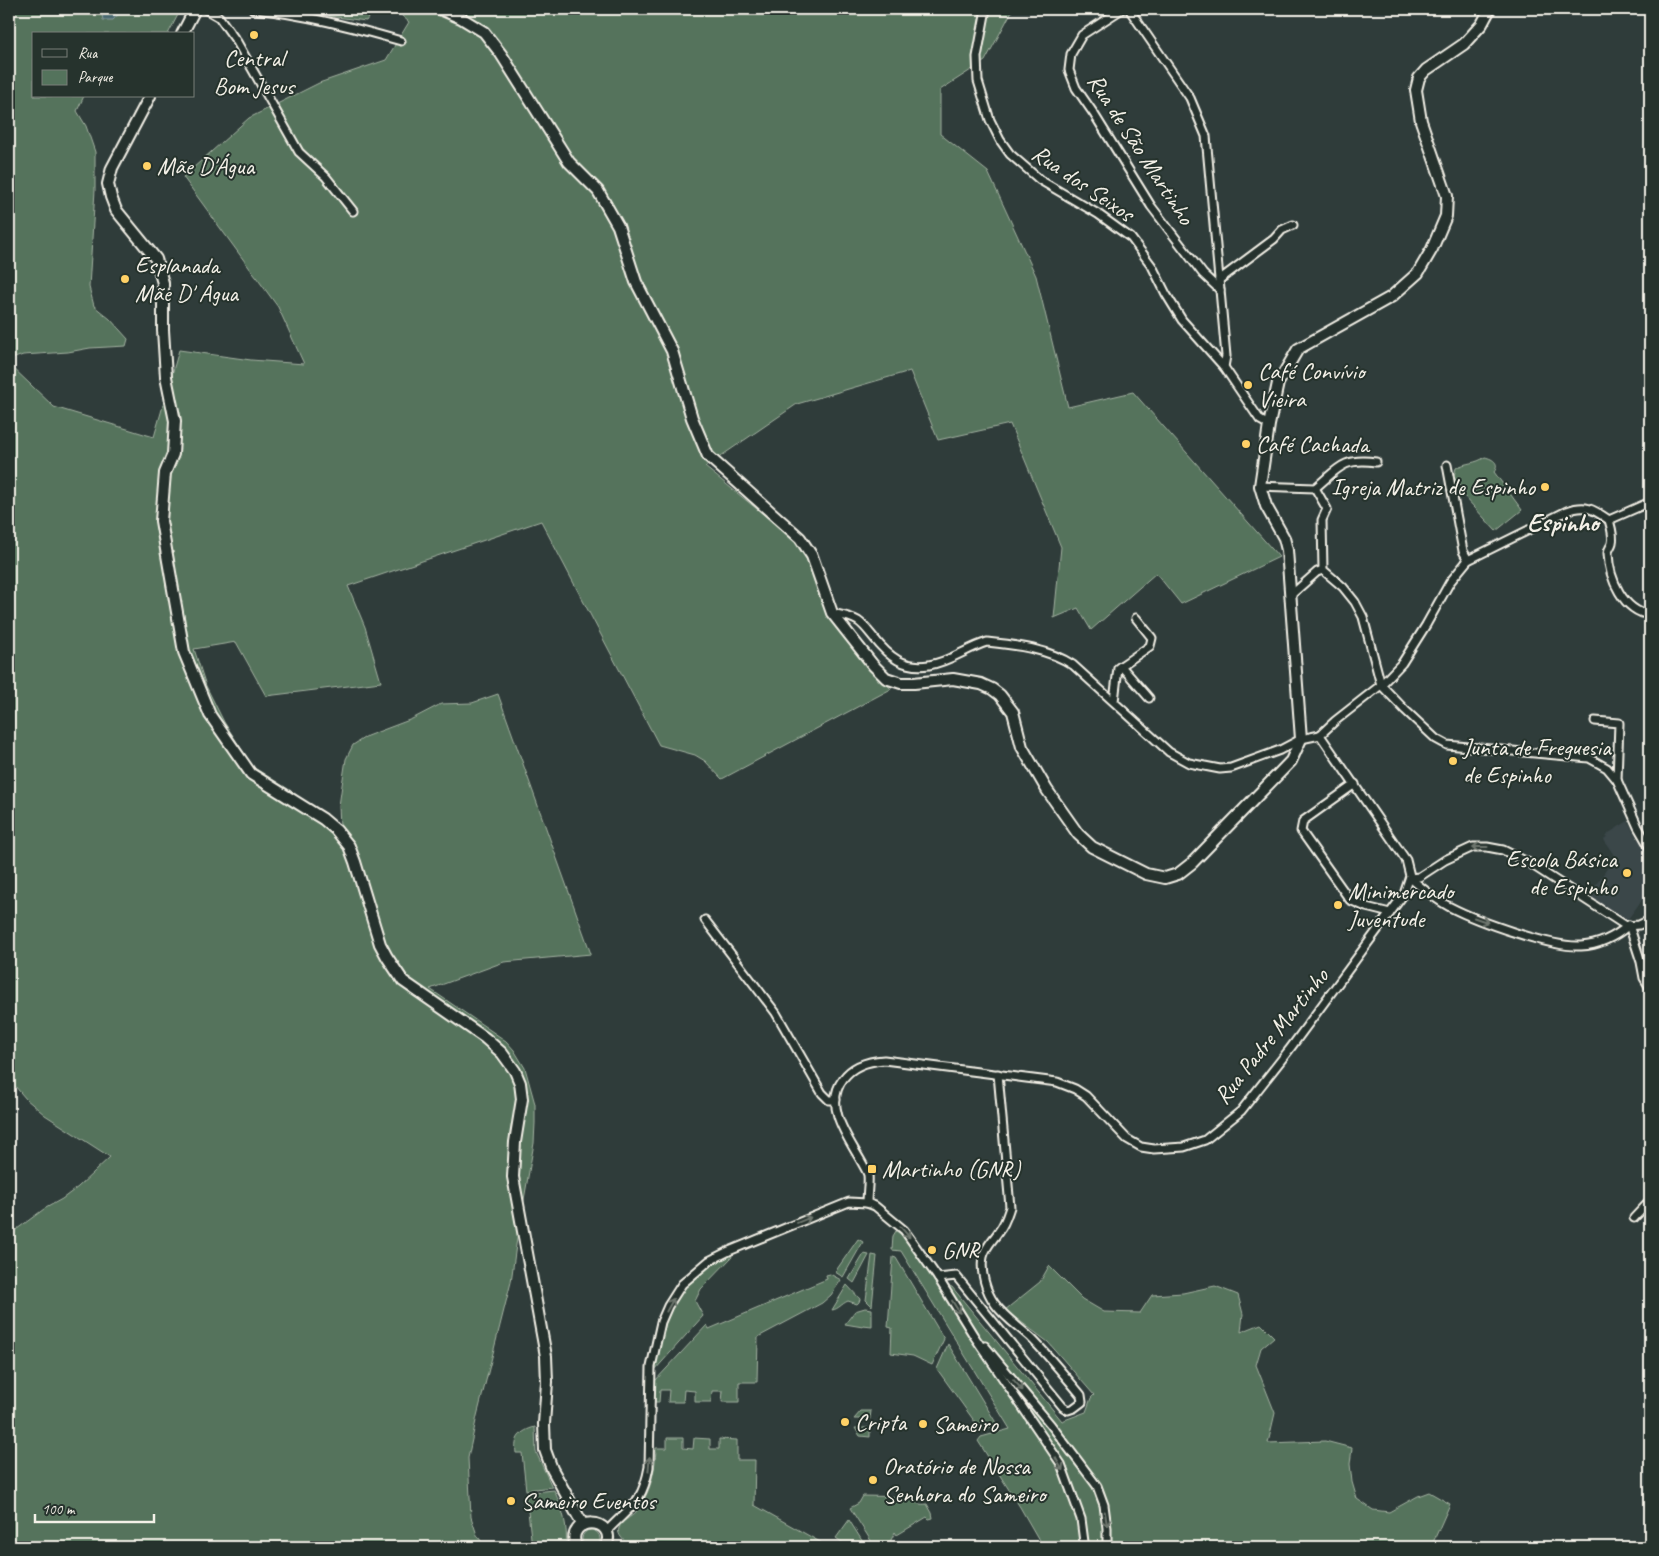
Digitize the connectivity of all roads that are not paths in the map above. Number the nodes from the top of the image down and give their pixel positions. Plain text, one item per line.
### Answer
1 (195, 9) edge
2 (205, 9) edge
3 (253, 9) edge
4 (440, 9) edge
5 (986, 9) edge
6 (1122, 9) edge
7 (1129, 9) edge
8 (1490, 9) edge
9 (183, 32) edge
10 (401, 40) dead end
11 (149, 98) edge
12 (353, 211) dead end
13 (1293, 225) dead end
14 (1219, 280) junction
15 (1220, 290) junction
16 (1224, 367) junction
17 (1269, 425) junction
18 (1376, 462) dead end
19 (1447, 464) dead end
20 (1260, 486) junction
21 (1315, 488) junction
22 (1650, 502) edge
23 (1609, 520) junction
24 (1468, 560) junction
25 (1323, 570) junction
26 (1291, 595) junction
27 (832, 612) junction
28 (1650, 615) edge
29 (1136, 618) dead end
30 (1121, 666) junction
31 (1381, 685) junction
32 (1149, 698) dead end
33 (1114, 701) junction
34 (1595, 721) dead end
35 (1320, 735) junction
36 (1301, 739) junction
37 (1617, 780) junction
38 (1355, 784) junction
39 (1650, 848) edge
40 (1410, 878) junction
41 (1390, 913) junction
42 (705, 920) dead end
43 (1650, 920) edge
44 (1630, 925) junction
45 (1650, 988) edge
46 (998, 1074) junction
47 (836, 1100) junction
48 (1650, 1201) edge
49 (867, 1202) junction
50 (1634, 1218) dead end
51 (938, 1278) junction
52 (974, 1336) junction
53 (583, 1525) junction
54 (606, 1532) junction
55 (576, 1547) edge
56 (606, 1547) edge
57 (1084, 1547) edge
58 (1107, 1547) edge

1 - 9 main road
2 - 12 street
3 - 10 street
4 - 27 main road
5 - 16 street, Rua dos Seixos
6 - 15 street, Rua de São Martinho
7 - 14 street, Rua de São Martinho
8 - 17 main road
11 - 53 main road
13 - 14 street
14 - 15 street, Rua de São Martinho
15 - 16 street, Rua de São Martinho
16 - 17 street
17 - 20 main road
18 - 21 street
19 - 24 street
20 - 21 street
20 - 26 main road
21 - 25 street
22 - 23 street
23 - 24 street
23 - 28 street
24 - 31 street
25 - 26 street
25 - 31 street
26 - 36 main road
27 - 33 street
27 - 36 main road
29 - 30 street
30 - 32 street
30 - 33 street
31 - 35 street
31 - 37 street
33 - 36 street
34 - 37 street
35 - 36 street
35 - 38 street
37 - 39 street
38 - 40 street
38 - 41 street
40 - 41 street, Rua Padre Martinho
40 -> 44 street
44 -> 40 street
41 - 46 street, Rua Padre Martinho
42 - 47 street
43 - 44 street
44 - 45 street
46 - 47 street, Rua Padre Martinho
46 - 51 street
47 - 49 street
48 - 50 street
49 -> 51 street
54 -> 49 street
51 -> 52 street
52 -> 57 street
52 -> 58 street
53 - 54 main road
53 - 55 main road
54 - 56 main road

